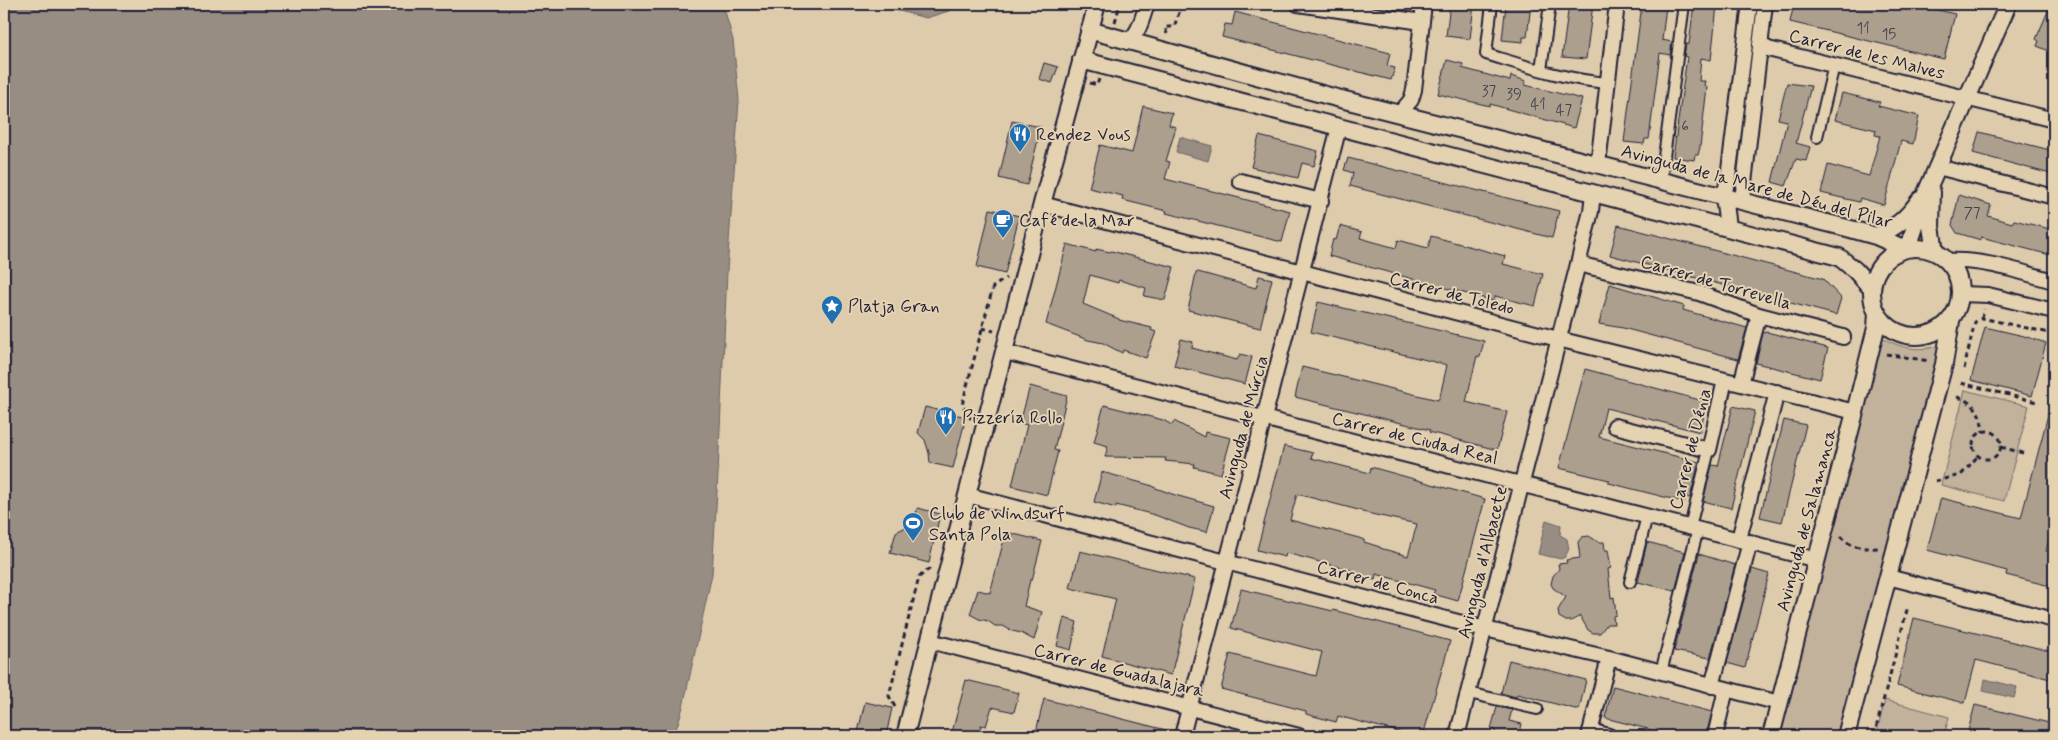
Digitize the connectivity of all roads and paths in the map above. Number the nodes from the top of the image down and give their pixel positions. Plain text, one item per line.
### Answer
1 (1097, 4) edge
2 (1147, 4) edge
3 (1298, 4) edge
4 (1424, 4) edge
5 (1492, 4) edge
6 (1550, 4) edge
7 (1617, 4) edge
8 (1684, 4) edge
9 (1750, 4) edge
10 (1765, 4) edge
11 (2008, 4) edge
12 (1422, 22) junction
13 (1089, 30) junction
14 (1128, 42) junction
15 (1760, 44) junction
16 (1081, 60) junction
17 (1834, 65) junction
18 (1541, 70) junction
19 (1608, 83) junction
20 (1966, 98) junction
21 (1361, 103) junction
22 (1400, 113) junction
23 (2054, 120) edge
24 (1340, 127) junction
25 (1817, 137) dead end
26 (1598, 164) junction
27 (1240, 180) dead end
28 (1660, 180) junction
29 (1932, 181) junction
30 (1593, 193) junction
31 (1724, 196) junction
32 (2054, 197) edge
33 (1742, 200) junction
34 (1321, 201) junction
35 (1042, 204) junction
36 (1728, 227) junction
37 (1876, 236) junction
38 (1907, 249) junction
39 (1942, 256) junction
40 (1578, 264) junction
41 (1303, 274) junction
42 (1008, 277) dead end
43 (2054, 281) edge
44 (1872, 289) junction
45 (1961, 294) junction
46 (2054, 311) edge
47 (1876, 312) junction
48 (1759, 315) junction
49 (1950, 321) junction
50 (2054, 334) edge
51 (1843, 337) dead end
52 (1558, 339) junction
53 (1872, 344) junction
54 (1005, 352) junction
55 (1937, 363) dead end
56 (1964, 369) dead end
57 (1725, 380) junction
58 (1961, 383) dead end
59 (1741, 384) junction
60 (1777, 392) junction
61 (1957, 397) dead end
62 (2037, 402) dead end
63 (1855, 412) junction
64 (1265, 419) junction
65 (1614, 426) dead end
66 (969, 428) dead end
67 (1982, 432) junction
68 (2001, 447) junction
69 (1709, 450) junction
70 (2023, 453) dead end
71 (1978, 456) junction
72 (1935, 481) dead end
73 (1521, 484) junction
74 (967, 495) junction
75 (1647, 516) junction
76 (1694, 528) junction
77 (1839, 535) dead end
78 (1745, 541) junction
79 (1883, 548) dead end
80 (935, 558) dead end
81 (1817, 560) junction
82 (1227, 562) junction
83 (1888, 577) junction
84 (1630, 582) dead end
85 (1908, 606) dead end
86 (2054, 620) edge
87 (1485, 629) junction
88 (930, 641) junction
89 (1609, 658) junction
90 (1661, 672) junction
91 (1712, 686) junction
92 (1726, 690) junction
93 (1469, 693) junction
94 (1779, 703) junction
95 (896, 708) dead end
96 (1190, 708) junction
97 (1537, 709) dead end
98 (1589, 734) edge
99 (905, 736) edge
100 (1182, 736) edge
101 (1299, 736) edge
102 (1457, 736) edge
103 (1609, 736) edge
104 (1715, 736) edge
105 (1771, 736) edge
106 (1846, 736) edge
107 (1874, 736) edge

1 - 13 street
2 - 14 street
3 - 12 street
4 - 12 street
5 - 18 street
6 - 18 street
7 - 19 street
8 - 28 street
9 - 31 street
10 - 15 street
11 - 20 street
12 - 22 street
13 - 14 street, Avinguda de la Mare de Déu del Pilar
13 - 16 street
14 - 21 street, Avinguda de la Mare de Déu del Pilar
15 - 17 street, Carrer de les Malves
15 - 33 street
16 - 24 street
16 - 35 street
17 - 20 street, Carrer de les Malves
17 - 25 street
18 - 19 street
19 - 26 street
20 - 23 street, Carrer de les Malves
20 - 29 street
21 - 22 street, Avinguda de la Mare de Déu del Pilar
21 - 24 street
22 - 26 street, Avinguda de la Mare de Déu del Pilar
24 - 30 street
24 - 34 street, Avinguda de Múrcia
26 - 28 street, Avinguda de la Mare de Déu del Pilar
26 - 30 street, Avinguda de la Mare de Déu del Pilar
27 - 34 street
28 - 31 street, Avinguda de la Mare de Déu del Pilar
29 - 32 street
29 - 37 street
29 - 38 street
29 - 39 street
30 - 36 street
30 - 40 street, Avinguda d'Albacete
31 - 33 street, Avinguda de la Mare de Déu del Pilar
31 - 36 street
33 - 36 street
33 - 37 street, Avinguda de la Mare de Déu del Pilar
34 - 41 street, Avinguda de Múrcia
35 - 41 street, Carrer de Toledo
35 - 54 street
36 - 44 street
37 - 38 street, Avinguda de la Mare de Déu del Pilar
38 - 39 street
38 - 44 street
39 - 43 street
39 - 45 street
40 - 48 street, Carrer de Torrevella
40 - 52 street, Avinguda d'Albacete
41 - 52 street, Carrer de Toledo
41 - 64 street, Avinguda de Múrcia
42 - 66 path
44 - 47 street
45 - 46 street
45 - 49 street
47 - 49 street
47 - 53 street, Avinguda de Salamanca
48 - 51 street, Carrer de Torrevella
48 - 59 street
49 - 83 street
50 - 56 path
52 - 57 street, Carrer de Toledo
52 - 73 street, Avinguda d'Albacete
53 - 55 path
53 - 63 street, Avinguda de Salamanca
54 - 64 street, Carrer de Ciudad Real
54 - 74 street
57 - 59 street, Carrer de Toledo
57 - 69 street, Carrer de Dénia
58 - 62 path
59 - 60 street, Carrer de Toledo
60 - 63 street, Carrer de Toledo
60 - 78 street
61 - 67 path
63 - 81 street, Avinguda de Salamanca
64 - 73 street, Carrer de Ciudad Real
64 - 82 street, Avinguda de Múrcia
65 - 69 street
67 - 68 path
67 - 71 path
68 - 70 path
68 - 71 path
69 - 76 street, Carrer de Dénia
71 - 72 path
73 - 75 street, Carrer de Ciudad Real
73 - 87 street, Avinguda d'Albacete
74 - 82 street, Carrer de Conca
74 - 88 street
75 - 76 street, Carrer de Ciudad Real
75 - 84 street
76 - 78 street, Carrer de Ciudad Real
76 - 90 street, Carrer de Dénia
77 - 79 path
78 - 81 street, Carrer de Ciudad Real
78 - 91 street
80 - 95 path
81 - 94 street, Avinguda de Salamanca
82 - 87 street, Carrer de Conca
82 - 96 street, Avinguda de Múrcia
83 - 86 street
83 - 106 street
85 - 107 path
87 - 89 street, Carrer de Conca
87 - 93 street, Avinguda d'Albacete
88 - 96 street, Carrer de Guadalajara
88 - 99 street
89 - 90 street, Carrer de Conca
89 - 98 street
90 - 91 street, Carrer de Conca
91 - 92 street, Carrer de Conca
92 - 94 street, Carrer de Conca
92 - 104 street
93 - 97 street
93 - 102 street, Avinguda d'Albacete
94 - 105 street, Avinguda de Salamanca
96 - 100 street, Avinguda de Múrcia
96 - 101 street, Carrer de Guadalajara
98 - 103 street

